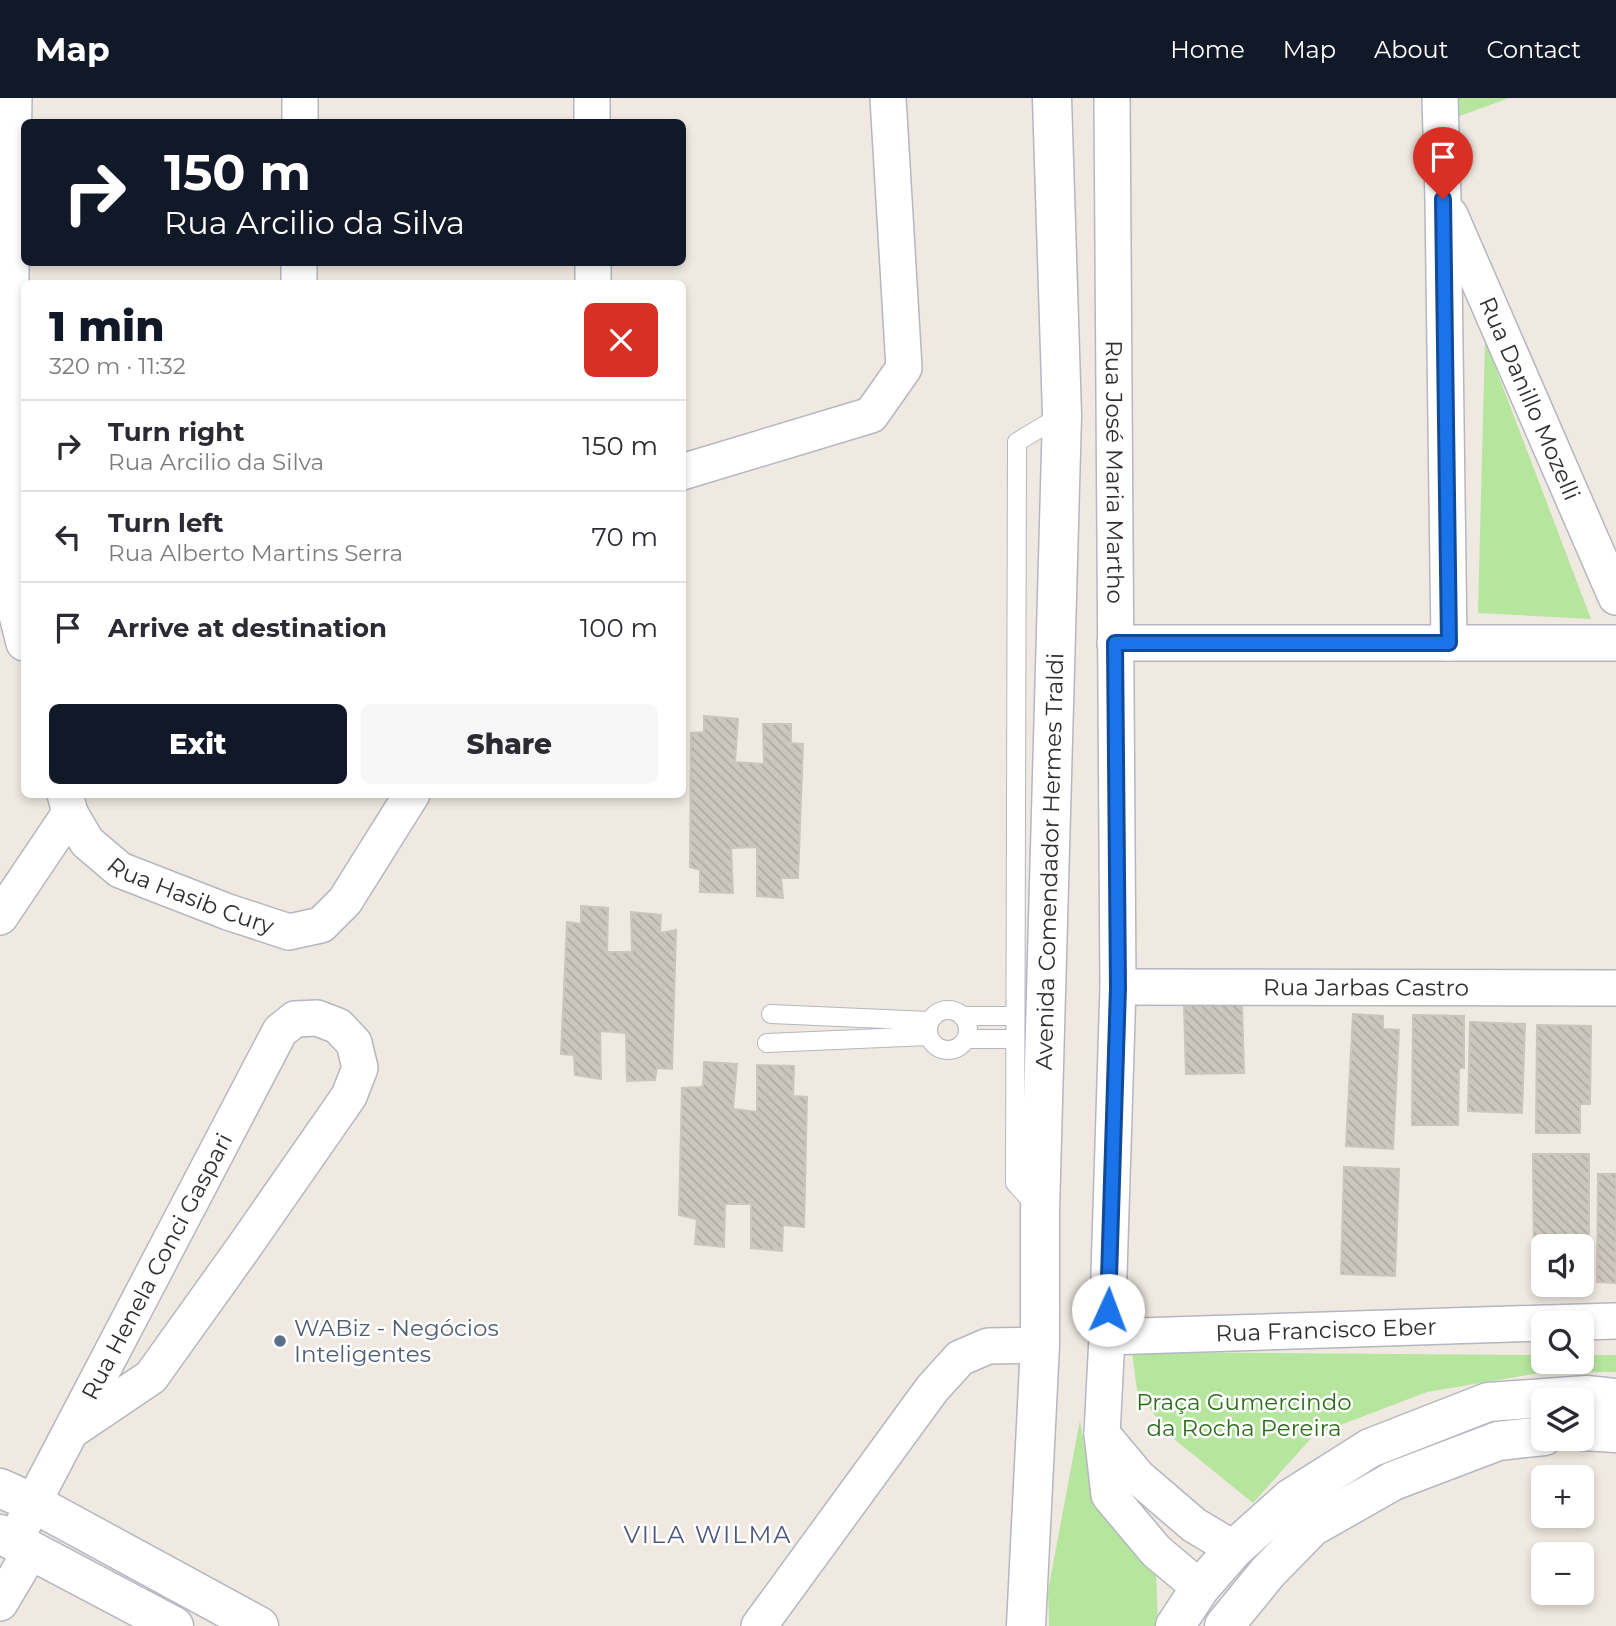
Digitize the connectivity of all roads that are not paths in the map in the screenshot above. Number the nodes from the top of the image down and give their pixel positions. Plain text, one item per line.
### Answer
1 (14, 98) edge
2 (300, 98) edge
3 (592, 98) edge
4 (888, 98) edge
5 (1052, 98) edge
6 (1112, 98) edge
7 (1440, 98) edge
8 (300, 119) edge
9 (592, 119) edge
10 (1443, 199) junction
11 (1062, 415) junction
12 (686, 471) edge
13 (1616, 597) edge
14 (21, 631) edge
15 (1115, 643) junction
16 (1449, 643) junction
17 (1616, 643) edge
18 (409, 798) edge
19 (68, 804) edge
20 (0, 918) edge
21 (1118, 988) junction
22 (1616, 988) edge
23 (771, 1014) dead end
24 (963, 1016) junction
25 (1016, 1016) junction
26 (929, 1029) junction
27 (966, 1039) junction
28 (1015, 1039) junction
29 (767, 1043) dead end
30 (1040, 1210) junction
31 (1616, 1321) edge
32 (1594, 1322) edge
33 (1531, 1323) edge
34 (1107, 1337) junction
35 (1040, 1345) junction
36 (1616, 1398) edge
37 (71, 1431) junction
38 (1594, 1432) edge
39 (1616, 1433) edge
40 (1102, 1434) junction
41 (1531, 1437) edge
42 (16, 1495) edge
43 (15, 1542) edge
44 (1234, 1549) junction
45 (184, 1585) junction
46 (1200, 1588) junction
47 (0, 1603) edge
48 (174, 1626) edge
49 (259, 1626) edge
50 (759, 1626) edge
51 (1026, 1626) edge
52 (1175, 1626) edge
53 (1224, 1626) edge

1 - 14 street
2 - 8 street
3 - 9 street
4 - 12 street
5 - 11 main road, Avenida Comendador Hermes Traldi
6 - 15 street, Rua José Maria Martho
7 - 10 street
10 - 13 street, Rua Danillo Mozelli
10 - 16 street
11 - 25 lane
11 - 30 main road, Avenida Comendador Hermes Traldi
15 - 16 street
15 - 21 street, Rua José Maria Martho
16 - 17 street
18 - 19 street, Rua Hasib Cury
19 - 20 street
21 - 22 street, Rua Jarbas Castro
21 - 34 street, Rua José Maria Martho
23 - 26 lane
24 - 25 lane
24 - 26 lane
24 - 27 lane
25 - 28 lane
26 - 27 lane
26 - 29 lane
27 - 28 lane
28 - 30 lane
30 - 35 main road, Avenida Comendador Hermes Traldi
31 - 32 street, Rua Francisco Eber
33 - 34 street, Rua Francisco Eber
34 - 40 street, Rua José Maria Martho
35 - 50 street
35 - 51 main road, Avenida Comendador Hermes Traldi
36 - 44 main road
37 - 37 street, Rua Henela Conci Gaspari
37 - 42 street, Rua Henela Conci Gaspari
38 - 39 main road
40 - 44 street
40 - 46 street, Rua José Maria Martho
41 - 53 main road
42 - 43 street, Rua Henela Conci Gaspari
42 - 45 main road
43 - 45 main road
43 - 47 street, Rua Henela Conci Gaspari
43 - 48 main road
44 - 46 main road
45 - 49 main road
46 - 52 main road

